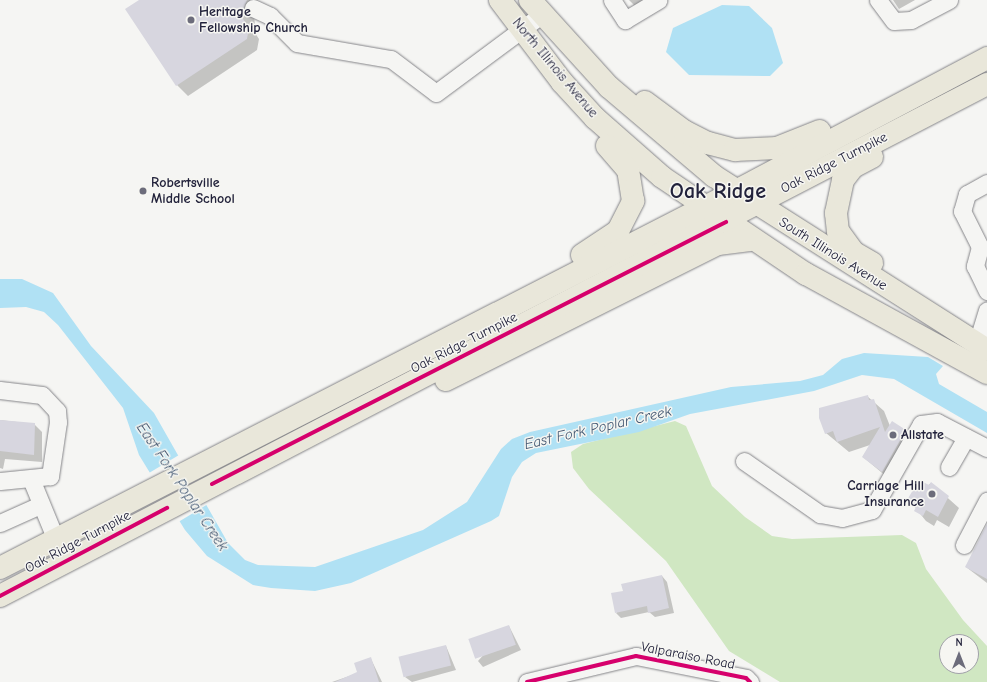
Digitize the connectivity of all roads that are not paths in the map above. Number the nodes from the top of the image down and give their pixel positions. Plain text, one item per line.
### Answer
1 (500, 0) edge
2 (612, 0) edge
3 (658, 0) edge
4 (878, 0) edge
5 (948, 0) edge
6 (535, 5) edge
7 (255, 10) dead end
8 (521, 30) junction
9 (578, 54) junction
10 (987, 54) edge
11 (987, 58) edge
12 (964, 70) junction
13 (562, 82) junction
14 (987, 84) edge
15 (954, 101) junction
16 (987, 183) edge
17 (736, 191) junction
18 (756, 204) junction
19 (704, 206) junction
20 (726, 222) junction
21 (752, 240) junction
22 (987, 291) edge
23 (511, 306) junction
24 (987, 310) edge
25 (940, 320) junction
26 (982, 347) edge
27 (987, 373) edge
28 (0, 390) edge
29 (329, 424) junction
30 (966, 437) junction
31 (987, 448) edge
32 (744, 461) dead end
33 (949, 467) dead end
34 (31, 479) junction
35 (0, 481) edge
36 (987, 501) edge
37 (40, 506) junction
38 (0, 523) edge
39 (55, 539) junction
40 (964, 545) dead end
41 (65, 562) junction
42 (0, 568) edge
43 (0, 596) edge
44 (526, 682) edge
45 (750, 682) edge

1 - 8 highway, North Illinois Avenue
2 - 3 street
4 - 5 street
6 - 8 street
6 - 9 highway, South Illinois Avenue
7 - 8 street
8 - 13 highway, North Illinois Avenue
9 - 12 highway
9 - 17 highway, South Illinois Avenue
10 - 12 highway
11 - 12 highway, Oak Ridge Turnpike
12 - 17 highway, Oak Ridge Turnpike
13 - 19 highway, North Illinois Avenue
13 - 23 highway
14 - 15 highway, Oak Ridge Turnpike
15 - 18 highway, Oak Ridge Turnpike
15 - 25 highway
16 - 22 street
17 - 18 highway, South Illinois Avenue
17 - 19 highway, Oak Ridge Turnpike
18 - 20 highway, Oak Ridge Turnpike
18 - 25 highway, South Illinois Avenue
19 - 20 highway, North Illinois Avenue
19 - 23 highway, Oak Ridge Turnpike
20 - 21 highway, South Illinois Avenue
20 - 29 highway, Oak Ridge Turnpike
21 - 27 highway, South Illinois Avenue
21 - 29 highway
23 - 39 highway, Oak Ridge Turnpike
24 - 26 street
25 - 26 highway, South Illinois Avenue
28 - 34 street
29 - 41 highway, Oak Ridge Turnpike
30 - 31 street
30 - 32 street
30 - 33 street
34 - 35 street
34 - 37 street
36 - 40 street
37 - 38 street
37 - 39 street
39 - 41 street
39 - 42 highway, Oak Ridge Turnpike
41 - 43 highway, Oak Ridge Turnpike
44 - 45 street, Valparaiso Road

